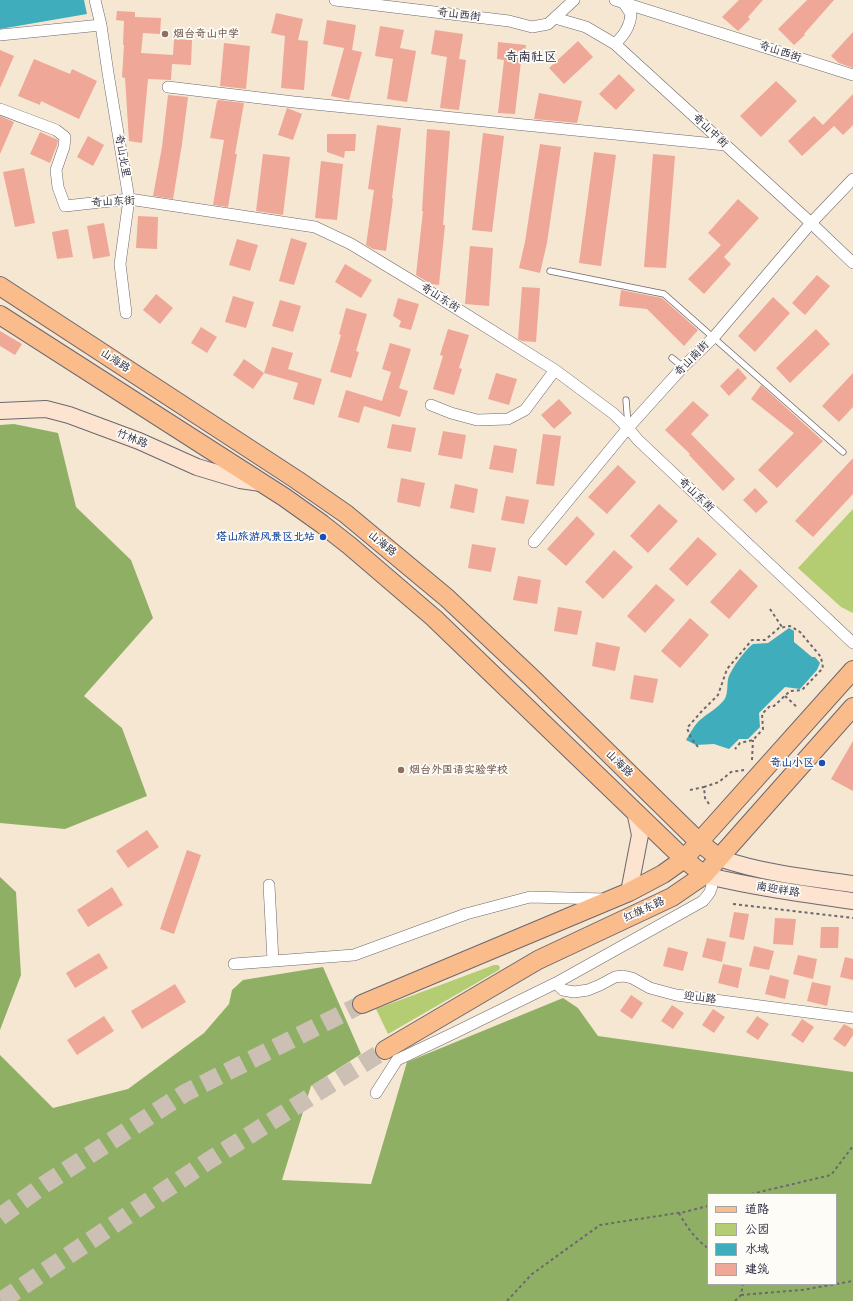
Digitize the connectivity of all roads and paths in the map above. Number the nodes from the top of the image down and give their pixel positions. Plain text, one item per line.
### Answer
1 (95, 0) edge
2 (335, 0) edge
3 (574, 0) edge
4 (619, 1) edge
5 (555, 18) junction
6 (101, 25) junction
7 (0, 35) edge
8 (615, 44) junction
9 (853, 75) edge
10 (168, 87) dead end
11 (0, 109) edge
12 (725, 146) junction
13 (853, 179) edge
14 (129, 199) junction
15 (811, 223) junction
16 (853, 263) edge
17 (550, 271) dead end
18 (0, 286) edge
19 (126, 313) dead end
20 (0, 315) edge
21 (714, 337) junction
22 (672, 358) dead end
23 (683, 368) junction
24 (555, 370) junction
25 (626, 400) dead end
26 (431, 405) dead end
27 (0, 411) edge
28 (628, 428) junction
29 (843, 452) dead end
30 (261, 483) junction
31 (534, 542) dead end
32 (770, 609) dead end
33 (782, 627) junction
34 (853, 643) edge
35 (853, 670) edge
36 (785, 696) junction
37 (798, 708) dead end
38 (853, 708) edge
39 (753, 740) junction
40 (698, 747) dead end
41 (735, 749) dead end
42 (752, 760) dead end
43 (744, 770) dead end
44 (704, 787) junction
45 (690, 790) dead end
46 (709, 804) dead end
47 (635, 811) junction
48 (699, 842) junction
49 (684, 858) junction
50 (719, 858) junction
51 (704, 875) junction
52 (853, 884) edge
53 (269, 885) dead end
54 (621, 896) junction
55 (853, 900) edge
56 (733, 904) dead end
57 (853, 918) edge
58 (273, 961) junction
59 (234, 964) dead end
60 (556, 983) junction
61 (362, 1004) tunnel mouth
62 (853, 1018) edge
63 (385, 1050) tunnel mouth
64 (376, 1093) dead end
65 (853, 1146) edge
66 (755, 1193) edge
67 (707, 1206) edge
68 (679, 1213) junction
69 (707, 1248) edge
70 (853, 1281) edge
71 (837, 1284) edge
72 (743, 1285) edge
73 (830, 1285) edge
74 (741, 1294) junction
75 (507, 1301) edge
76 (735, 1301) edge

1 - 6 street, 奇山北里
2 - 5 street, 奇山西街
3 - 5 street, 奇山西街
4 - 8 street
4 - 9 street, 奇山西街
5 - 8 street, 奇山中街
6 - 7 street
6 - 14 street, 奇山北里
8 - 12 street, 奇山中街
10 - 12 street
11 - 14 street, 奇山东街
12 - 15 street, 奇山中街
13 - 15 street, 奇山南街
14 - 19 street, 奇山北里
14 - 24 street, 奇山东街
15 - 16 street, 奇山中街
15 - 21 street, 奇山南街
17 - 21 lane
18 - 48 main road, 山海路
20 - 30 main road, 山海路
21 - 23 street, 奇山南街
21 - 29 lane
22 - 23 lane
23 - 28 street, 奇山南街
24 - 26 street
24 - 28 street, 奇山东街
25 - 28 lane
27 - 30 main road, 竹林路
28 - 31 street, 奇山南街
28 - 34 street, 奇山东街
30 - 47 main road, 山海路
32 - 33 path
33 - 36 path
33 - 40 path
35 - 48 main road
36 - 37 path
36 - 39 path
38 - 50 main road, 红旗东路
39 - 41 path
39 - 42 path
43 - 44 path
44 - 45 path
44 - 46 path
47 - 49 main road, 山海路
47 - 54 main road
48 - 49 main road, 红旗东路
48 - 50 main road, 山海路
49 - 51 main road, 山海路
49 - 54 main road, 红旗东路
50 - 51 main road, 红旗东路
50 - 52 main road, 南迎祥路
51 - 55 main road, 南迎祥路
51 - 60 street
51 - 63 main road, 红旗东路
53 - 58 street
54 - 58 street
54 - 61 main road, 红旗东路
56 - 57 path
58 - 59 street
60 - 62 street, 迎山路
60 - 64 street
65 - 66 path
67 - 68 path
68 - 69 path
68 - 75 path
70 - 71 path
72 - 74 path
73 - 74 path
74 - 76 path

